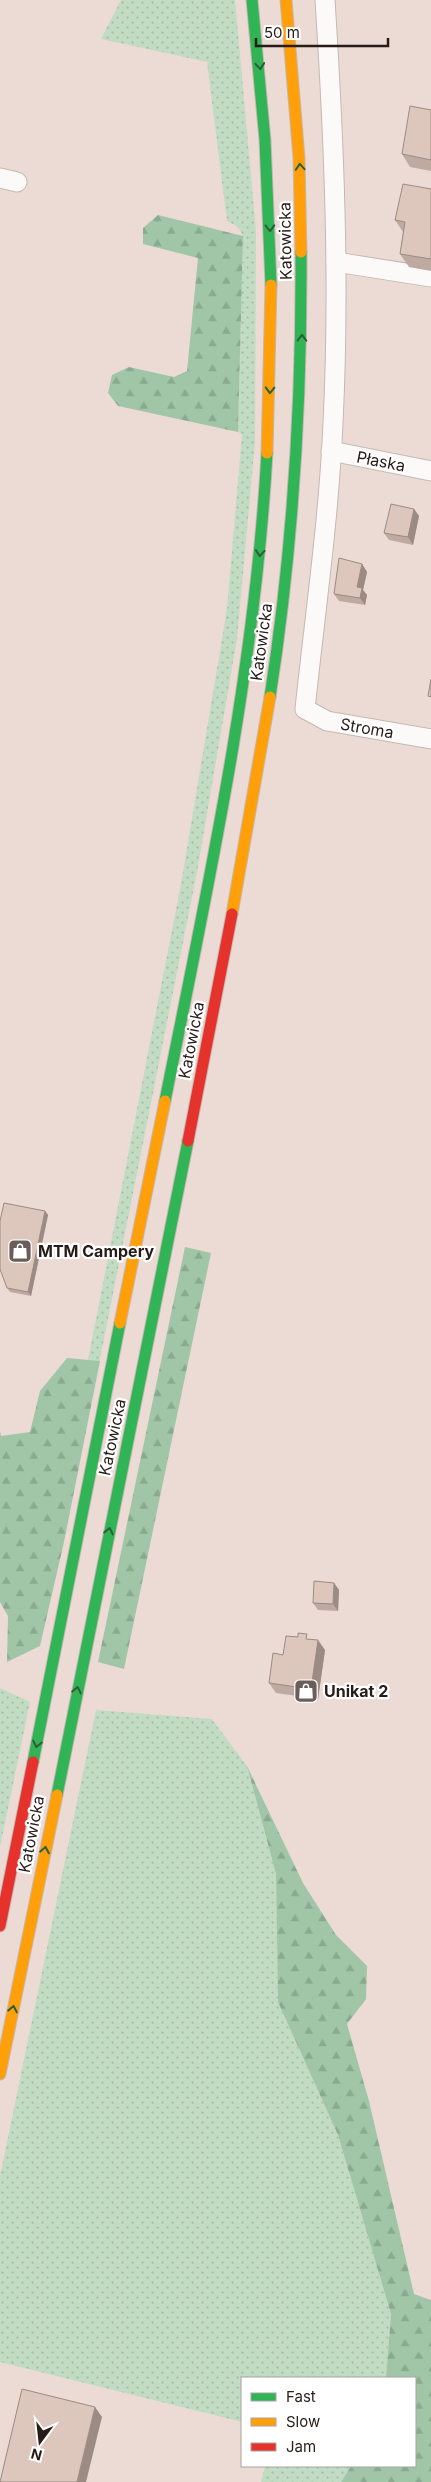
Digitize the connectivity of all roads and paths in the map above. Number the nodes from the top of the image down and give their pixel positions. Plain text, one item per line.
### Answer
1 (252, 0) edge
2 (286, 0) edge
3 (325, 0) edge
4 (336, 262) junction
5 (431, 277) edge
6 (331, 451) junction
7 (431, 471) edge
8 (431, 739) edge
9 (0, 1926) edge
10 (0, 2074) edge

1 -> 9 main road, Katowicka
10 -> 2 main road, Katowicka
3 - 4 street
4 - 5 street
4 - 6 street
6 - 7 street, Płaska
6 - 8 street, Stroma

